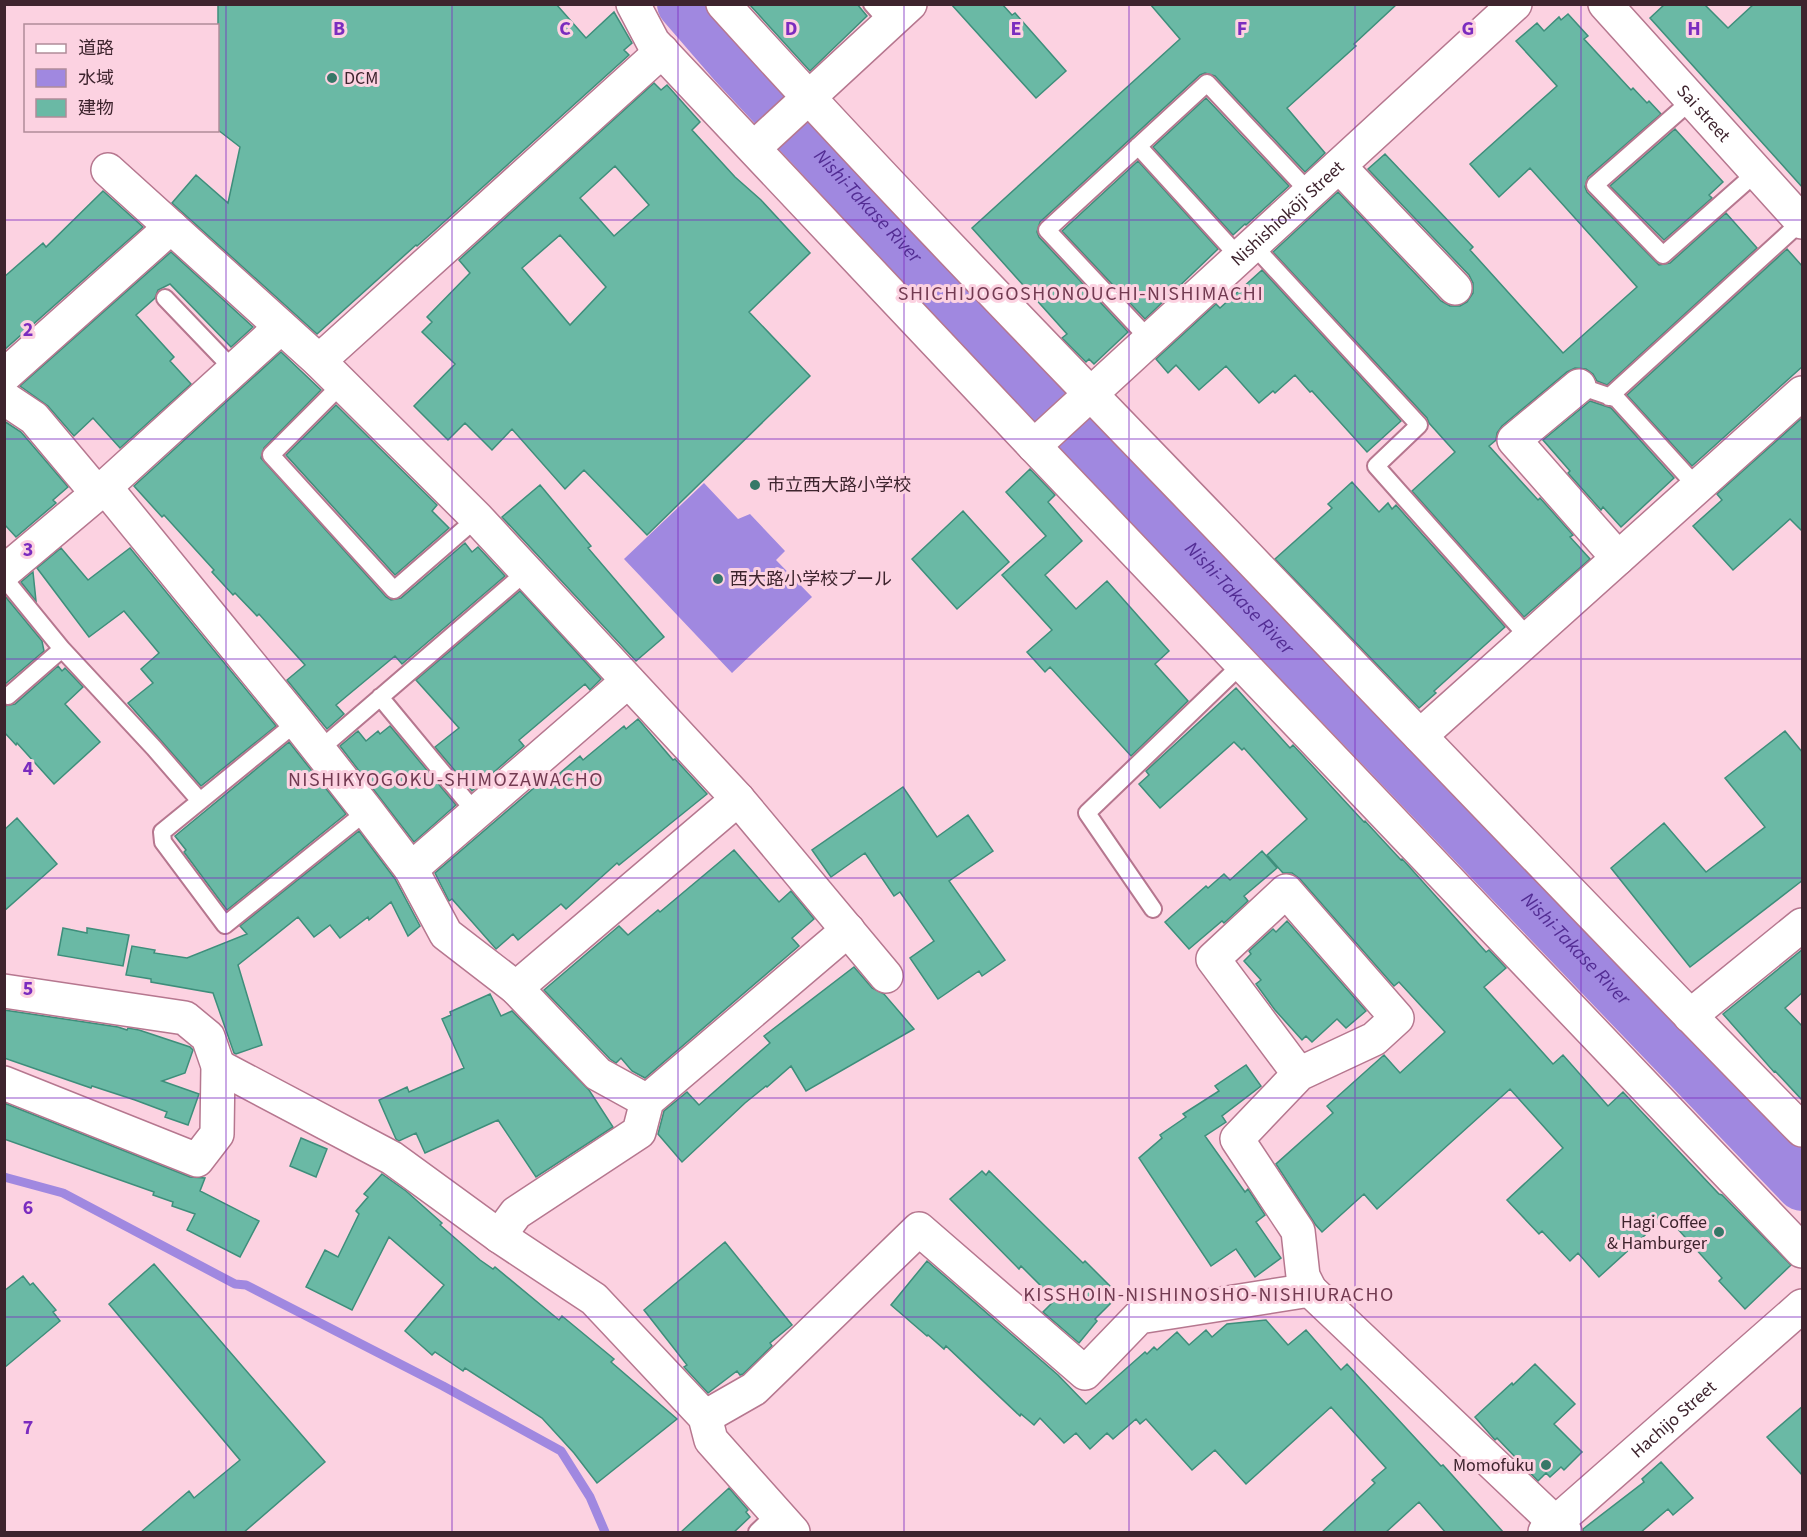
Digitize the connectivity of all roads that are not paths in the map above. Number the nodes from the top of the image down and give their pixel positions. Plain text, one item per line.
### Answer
1 (633, 4) edge
2 (723, 4) edge
3 (1515, 4) edge
4 (1605, 4) edge
5 (890, 11) edge
6 (662, 51) junction
7 (808, 98) junction
8 (1693, 99) junction
9 (1138, 146) junction
10 (754, 148) junction
11 (1339, 166) junction
12 (108, 170) dead end
13 (1757, 172) junction
14 (1310, 193) junction
15 (1802, 221) edge
16 (171, 227) junction
17 (1246, 251) junction
18 (1455, 288) dead end
19 (165, 298) dead end
20 (282, 327) junction
21 (1150, 340) junction
22 (234, 370) junction
23 (331, 372) junction
24 (4, 376) edge
25 (1594, 391) junction
26 (1803, 393) edge
27 (1090, 394) junction
28 (4, 398) edge
29 (1034, 446) junction
30 (1698, 488) junction
31 (101, 490) junction
32 (477, 519) junction
33 (1618, 558) junction
34 (7, 567) edge
35 (526, 572) junction
36 (1529, 638) junction
37 (62, 649) junction
38 (1242, 664) junction
39 (628, 681) junction
40 (8, 696) dead end
41 (380, 697) junction
42 (297, 722) junction
43 (1420, 736) junction
44 (319, 750) junction
45 (738, 800) junction
46 (200, 801) junction
47 (367, 811) junction
48 (476, 813) junction
49 (411, 869) junction
50 (1153, 909) dead end
51 (1803, 925) edge
52 (848, 930) junction
53 (886, 976) dead end
54 (516, 988) junction
55 (4, 991) edge
56 (1690, 1016) junction
57 (218, 1066) junction
58 (1299, 1074) junction
59 (4, 1083) edge
60 (647, 1101) junction
61 (1803, 1130) edge
62 (499, 1236) junction
63 (1803, 1251) edge
64 (1310, 1290) junction
65 (1803, 1306) edge
66 (705, 1416) junction
67 (775, 1526) edge
68 (1556, 1529) edge

1 - 6 street
2 - 7 street
3 - 11 street, Nishishiokōji Street
4 - 8 street, Sai street
5 - 7 street
6 - 10 street
6 - 23 street
7 - 10 street
7 - 27 street
8 - 13 street, Sai street
8 - 13 lane
9 - 14 lane
9 - 17 lane
9 - 21 lane
10 - 29 street
11 - 14 street, Nishishiokōji Street
11 - 18 street
12 - 16 street
13 - 15 street, Sai street
14 - 17 street, Nishishiokōji Street
15 - 25 lane
16 - 20 street
16 - 24 street
17 - 21 street, Nishishiokōji Street
17 - 36 lane
19 - 22 lane
20 - 22 street
20 - 23 street
21 - 27 street, Nishishiokōji Street
22 - 31 street
23 - 32 street
23 - 32 lane
25 - 30 lane
25 - 33 street
26 - 30 street
27 - 29 street, Nishishiokōji Street
27 - 43 street
28 - 31 street
29 - 38 street
30 - 33 street
31 - 34 street
31 - 42 street
32 - 35 street
33 - 36 street
34 - 37 lane
35 - 39 street
35 - 41 lane
36 - 43 street
37 - 40 lane
37 - 46 lane
38 - 50 lane
38 - 63 street
39 - 45 street
39 - 48 street
41 - 44 lane
41 - 48 lane
42 - 44 street
42 - 46 lane
43 - 56 street
44 - 47 street
45 - 52 street
45 - 54 street
46 - 47 lane
47 - 49 street
48 - 49 street
49 - 54 street
51 - 56 street
52 - 53 street
52 - 60 street
54 - 60 street
55 - 57 street
56 - 61 street
57 - 59 street
57 - 62 street
58 - 58 street
58 - 64 street
60 - 62 street
62 - 66 street
64 - 66 street
64 - 68 street
65 - 68 street, Hachijo Street
66 - 67 street

